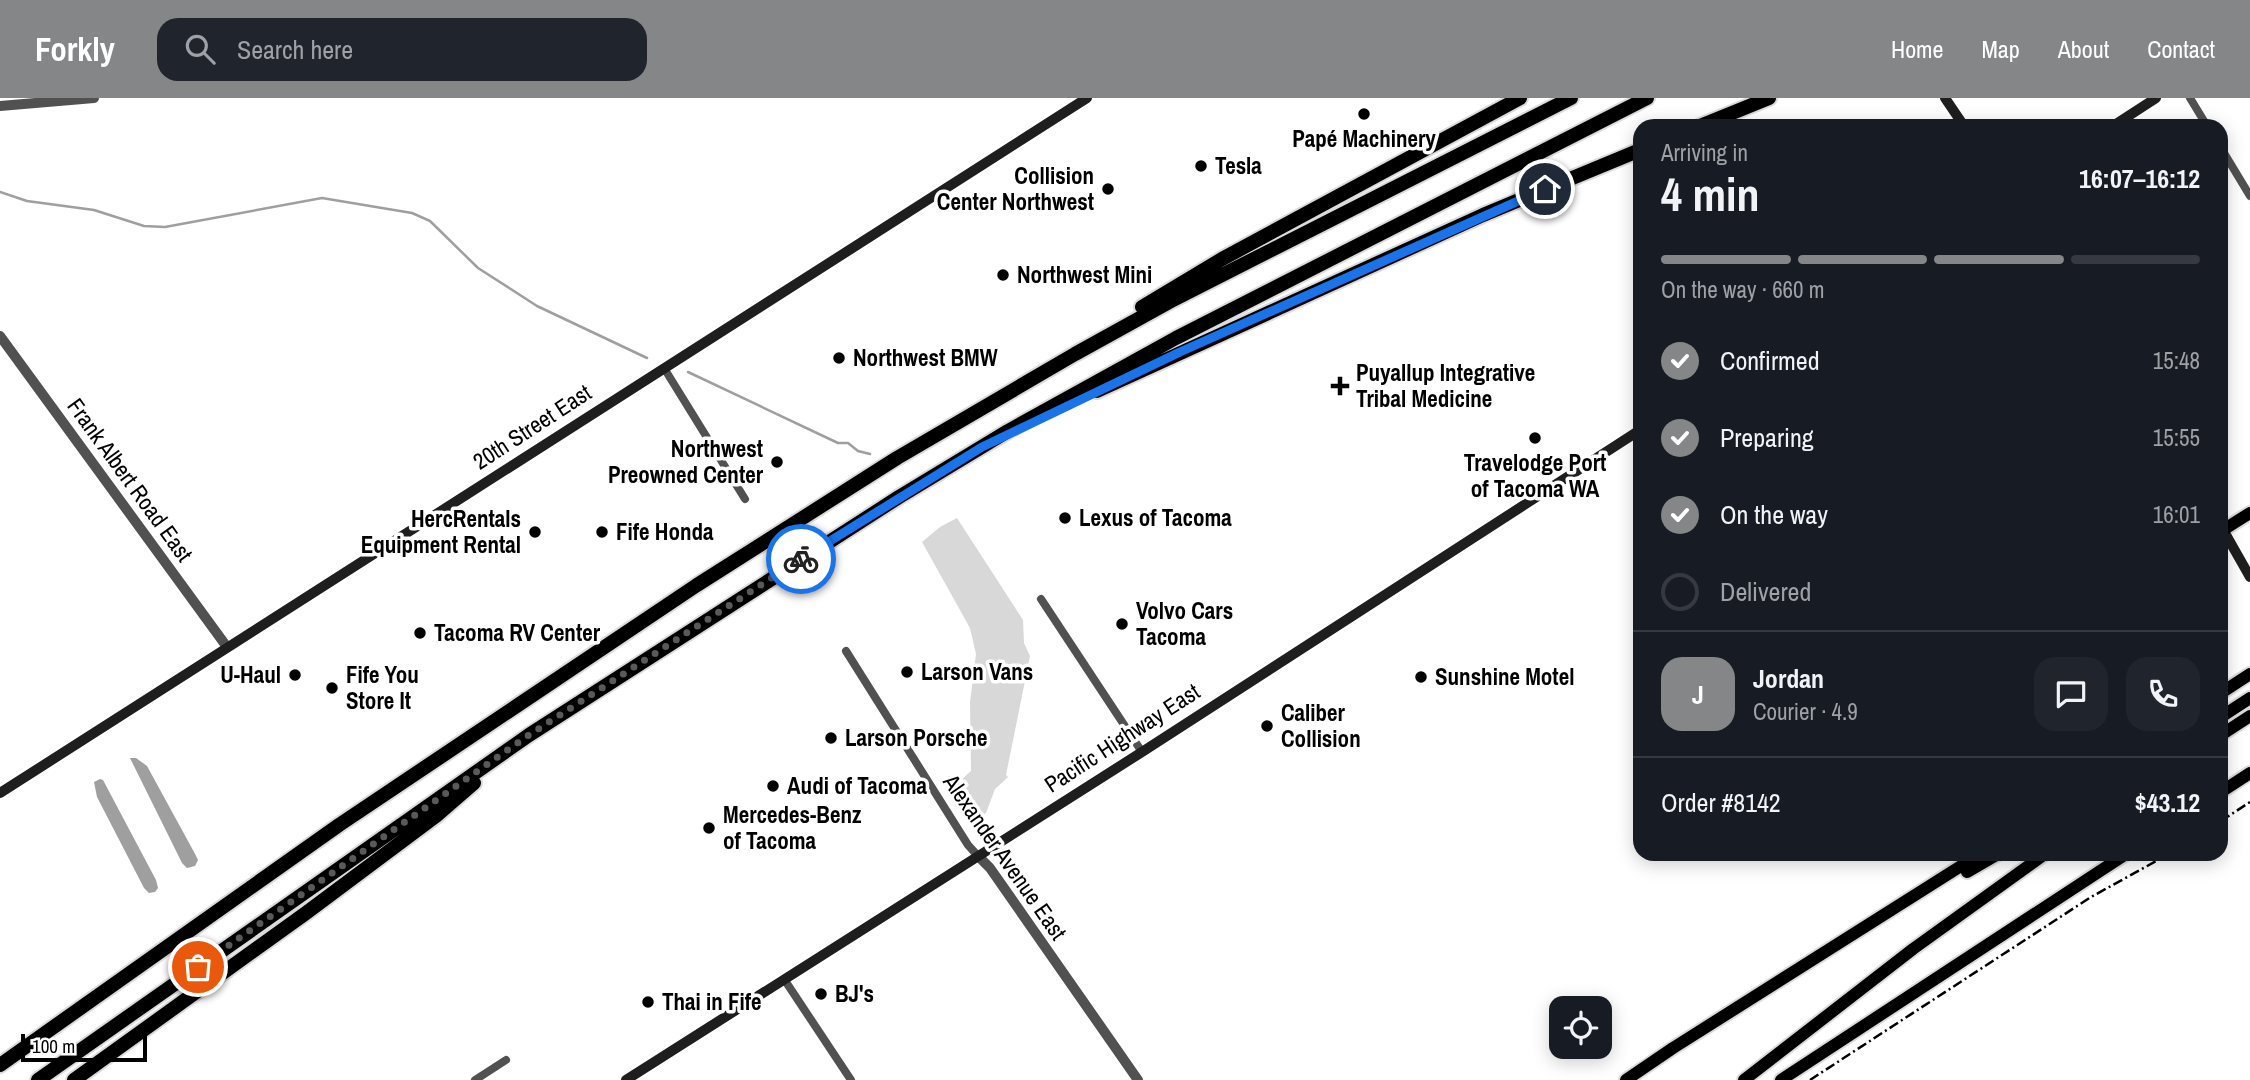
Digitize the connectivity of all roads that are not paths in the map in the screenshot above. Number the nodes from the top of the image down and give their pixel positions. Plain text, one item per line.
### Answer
1 (94, 98) edge
2 (1087, 98) edge
3 (1520, 98) edge
4 (1571, 98) edge
5 (1647, 98) edge
6 (1769, 98) edge
7 (1945, 98) edge
8 (2156, 98) edge
9 (2190, 98) edge
10 (0, 106) edge
11 (1717, 119) edge
12 (1959, 119) edge
13 (2124, 119) edge
14 (2203, 119) edge
15 (1633, 152) edge
16 (2228, 160) edge
17 (2250, 196) edge
18 (0, 336) edge
19 (1099, 340) junction
20 (664, 368) junction
21 (1633, 435) edge
22 (982, 447) junction
23 (745, 499) dead end
24 (2250, 513) edge
25 (2228, 526) edge
26 (2228, 539) edge
27 (2250, 577) edge
28 (1041, 599) dead end
29 (228, 647) junction
30 (846, 652) dead end
31 (2250, 674) edge
32 (2228, 688) edge
33 (2250, 698) edge
34 (2228, 712) edge
35 (2250, 716) edge
36 (2228, 730) edge
37 (529, 735) junction
38 (1142, 752) junction
39 (2250, 773) edge
40 (2228, 787) edge
41 (0, 793) edge
42 (978, 856) junction
43 (1969, 861) edge
44 (1985, 861) edge
45 (2035, 861) edge
46 (2115, 861) edge
47 (1786, 978) junction
48 (784, 979) junction
49 (506, 1060) dead end
50 (0, 1065) edge
51 (78, 1077) edge
52 (38, 1080) edge
53 (475, 1080) edge
54 (626, 1080) edge
55 (851, 1080) edge
56 (1138, 1080) edge
57 (1626, 1080) edge
58 (1744, 1080) edge
59 (1781, 1080) edge

1 - 10 street
2 - 20 main road, 20th Street East
3 - 19 highway
4 - 19 highway
5 - 22 highway
6 - 11 highway
7 - 12 main road
8 - 13 main road
9 - 14 street
15 - 22 highway
16 - 17 street
18 - 29 street, Frank Albert Road East
19 - 50 highway
20 - 23 street
20 - 29 main road, 20th Street East
21 - 38 main road, Pacific Highway East
22 - 37 highway
24 - 25 highway
26 - 27 main road
28 - 38 street
29 - 41 main road, 20th Street East
30 - 42 street, Alexander Avenue East
31 - 32 highway
33 - 34 highway
35 - 36 highway
37 - 51 highway
37 - 52 highway
38 - 42 main road, Pacific Highway East
39 - 40 highway
42 - 48 main road, Pacific Highway East
42 - 56 street, Alexander Avenue East
43 - 47 highway
44 - 47 highway
45 - 58 highway
46 - 59 highway
47 - 57 highway
48 - 54 main road, Pacific Highway East
48 - 55 street
49 - 53 street

